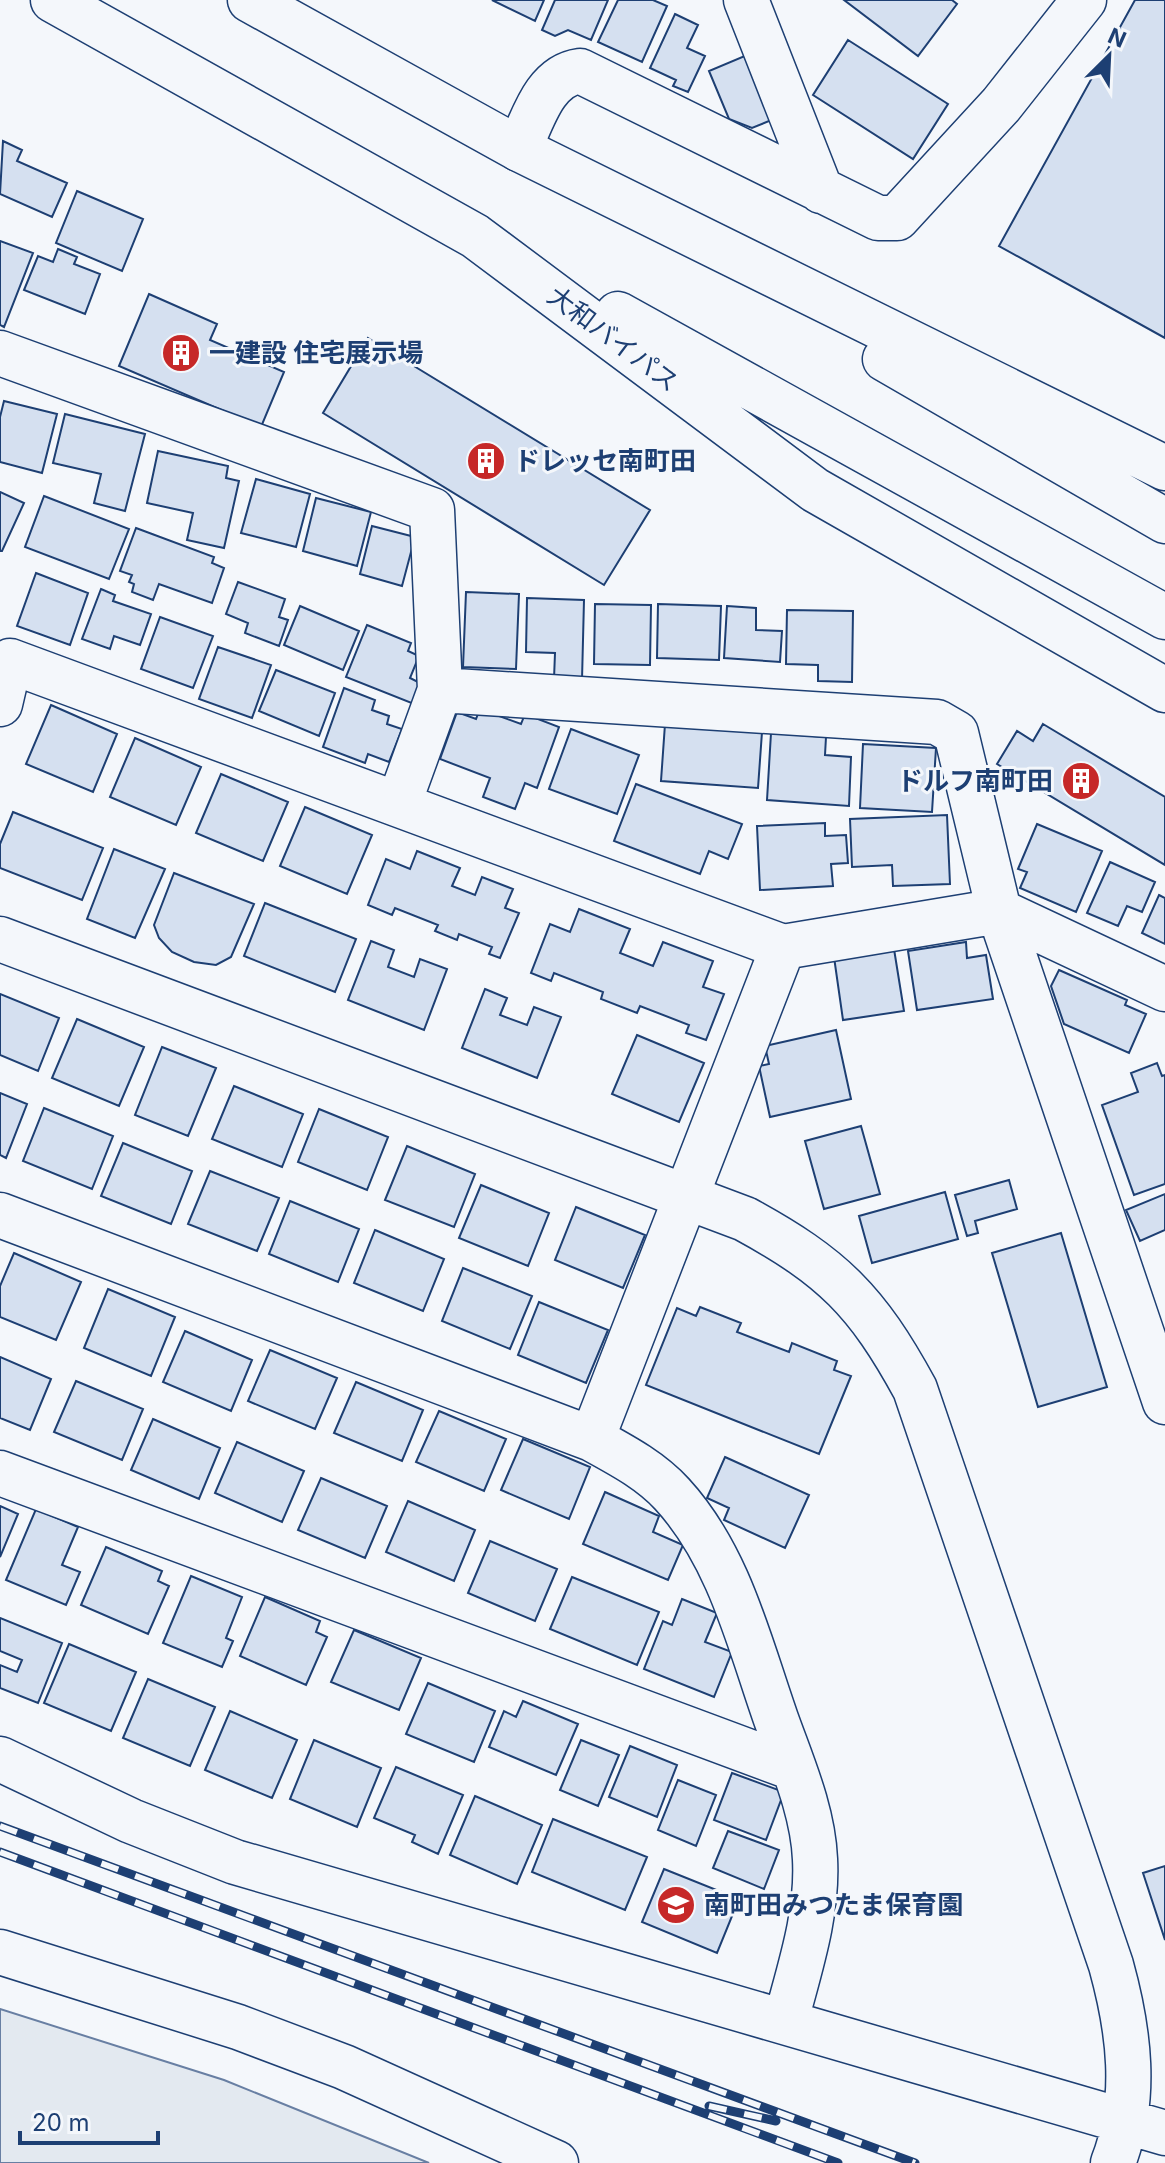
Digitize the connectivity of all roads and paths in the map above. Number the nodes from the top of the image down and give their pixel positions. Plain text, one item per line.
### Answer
1 (53, 0) edge
2 (250, 0) edge
3 (1084, 0) edge
4 (741, 4) edge
5 (519, 149) junction
6 (821, 191) junction
7 (475, 236) junction
8 (0, 353) edge
9 (1165, 468) edge
10 (1165, 521) edge
11 (1165, 617) edge
12 (440, 690) junction
13 (1165, 690) edge
14 (0, 704) edge
15 (399, 803) junction
16 (999, 911) junction
17 (0, 939) edge
18 (783, 947) junction
19 (1165, 989) edge
20 (687, 1194) junction
21 (0, 1215) edge
22 (1165, 1402) edge
23 (592, 1439) junction
24 (0, 1473) edge
25 (0, 1759) edge
26 (793, 1768) junction
27 (0, 1952) edge
28 (786, 2020) junction
29 (1130, 2142) edge
30 (556, 2163) edge

1 - 7 main road, 大和バイパス
2 - 5 main road
3 - 6 main road
4 - 6 main road
5 - 6 main road
5 - 9 main road
5 - 10 main road
7 - 11 main road
7 - 13 main road, 大和バイパス
8 - 12 main road
12 - 15 main road
12 - 16 main road
14 - 15 main road
15 - 18 main road
16 - 18 main road
16 - 19 main road
16 - 22 main road
17 - 20 main road
18 - 20 main road
20 - 23 main road
20 - 29 main road
21 - 23 main road
23 - 26 main road
24 - 26 main road
25 - 28 main road
26 - 28 main road
27 - 30 main road
28 - 29 main road

